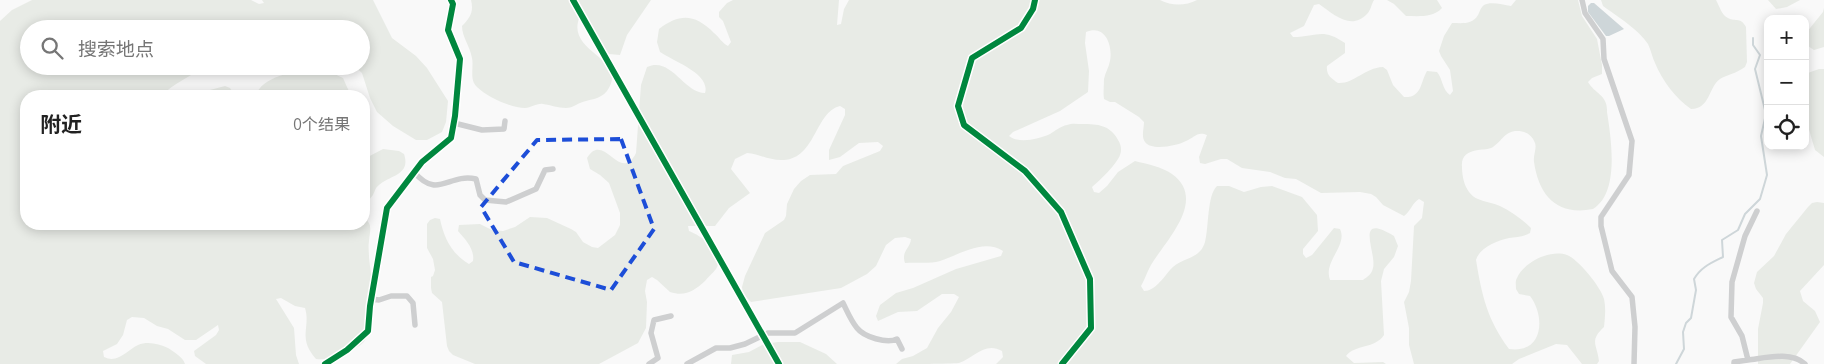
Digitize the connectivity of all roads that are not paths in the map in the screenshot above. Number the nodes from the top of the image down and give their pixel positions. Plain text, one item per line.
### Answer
1 (452, 0) edge
2 (573, 0) edge
3 (1035, 0) edge
4 (1582, 0) edge
5 (505, 122) dead end
6 (454, 123) junction
7 (553, 169) dead end
8 (414, 172) junction
9 (1757, 212) dead end
10 (372, 300) junction
11 (671, 316) dead end
12 (414, 325) dead end
13 (762, 336) junction
14 (902, 349) dead end
15 (1748, 360) junction
16 (325, 364) edge
17 (649, 364) edge
18 (687, 364) edge
19 (778, 364) edge
20 (1062, 364) edge
21 (1634, 364) edge
22 (1734, 364) edge
23 (1805, 364) edge

1 - 6 street
2 - 13 street
3 - 20 street
4 - 21 street
5 - 6 street
6 - 8 street
7 - 8 street
8 - 10 street
9 - 15 street
10 - 12 street
10 - 16 street
11 - 17 street
13 - 14 street
13 - 18 street
13 - 19 street
15 - 22 street
15 - 23 street

